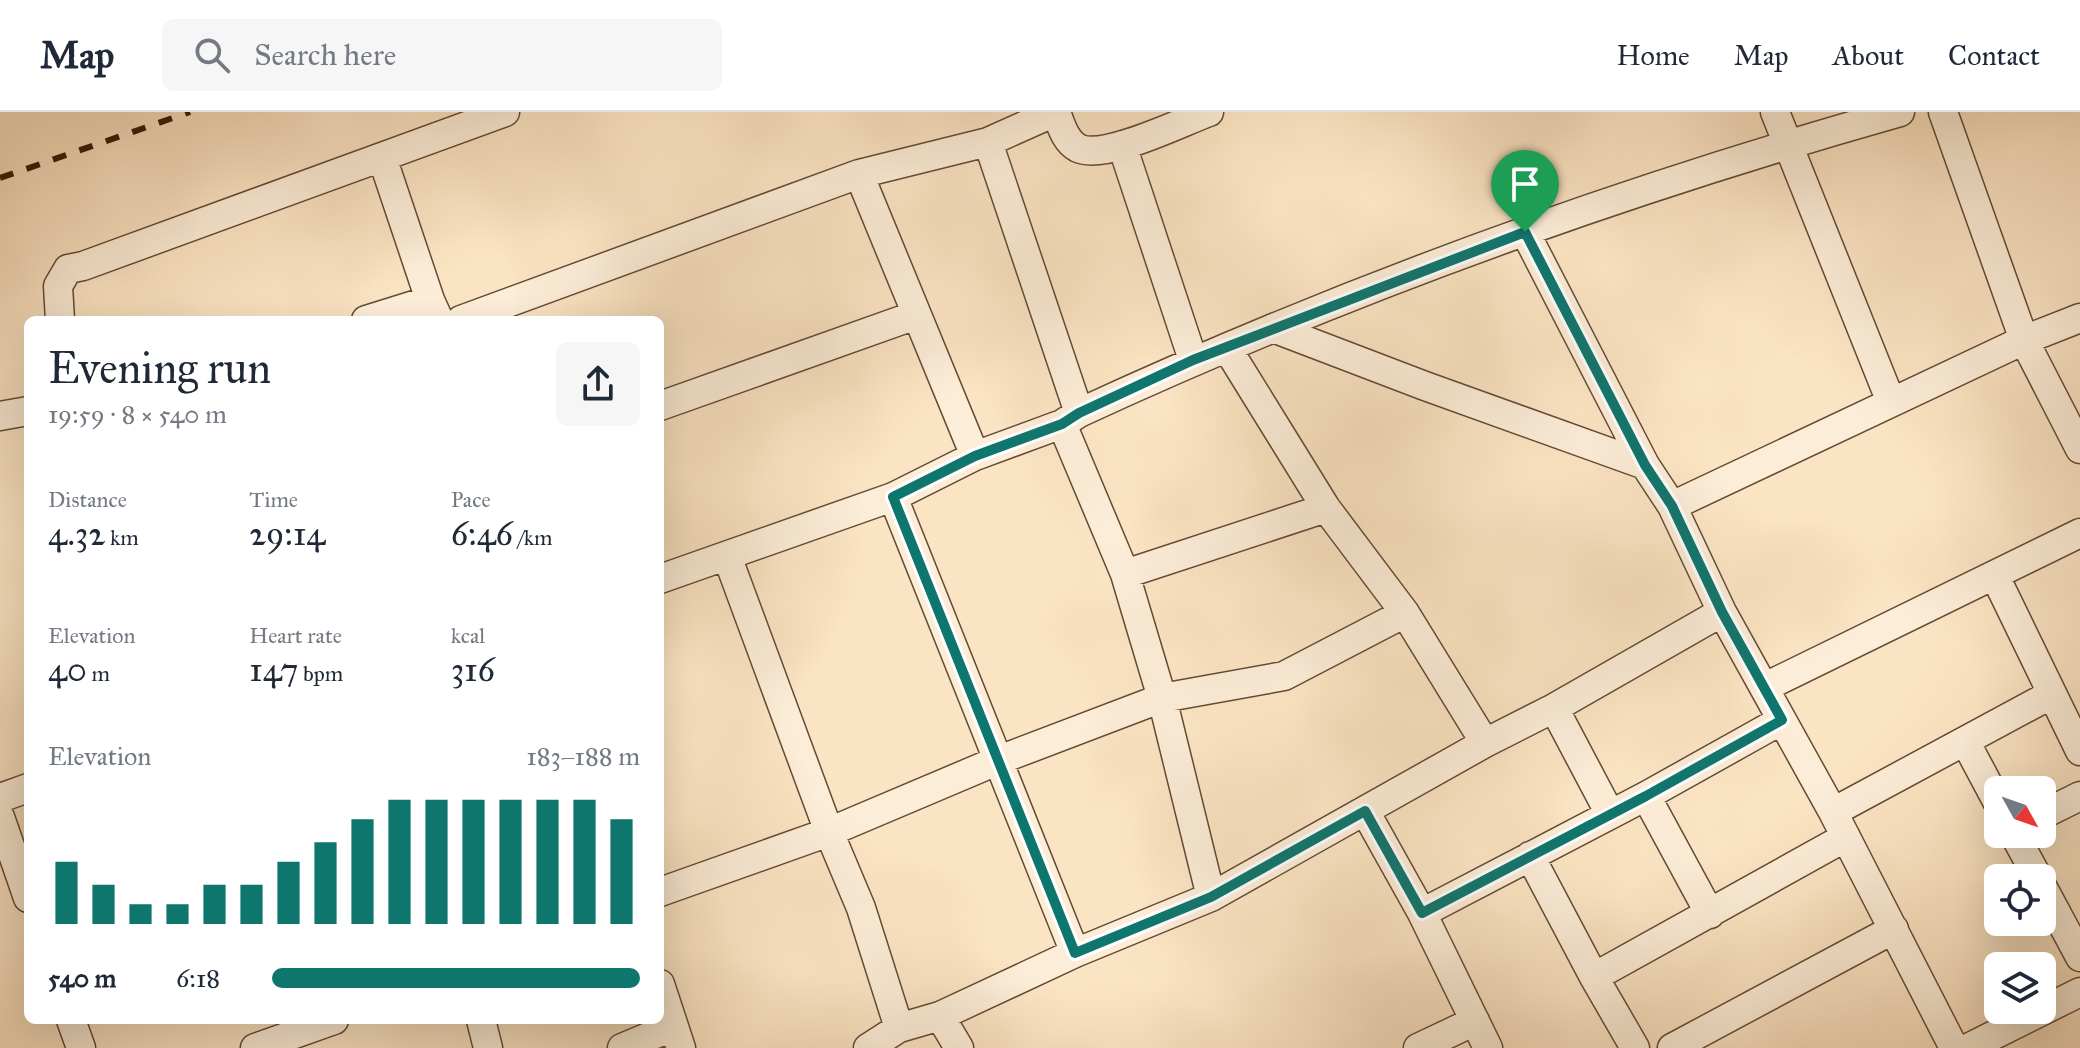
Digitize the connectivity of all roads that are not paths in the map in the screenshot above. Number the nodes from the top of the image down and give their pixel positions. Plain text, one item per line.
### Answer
1 (505, 112) edge
2 (1056, 112) edge
3 (1209, 112) edge
4 (1775, 112) edge
5 (1900, 112) edge
6 (1943, 112) edge
7 (988, 142) junction
8 (1787, 144) junction
9 (1122, 145) junction
10 (382, 157) junction
11 (859, 174) junction
12 (1525, 232) junction
13 (434, 310) edge
14 (916, 315) junction
15 (60, 316) edge
16 (393, 316) edge
17 (472, 316) edge
18 (2080, 318) edge
19 (1273, 328) junction
20 (2024, 340) junction
21 (1227, 348) junction
22 (1193, 360) junction
23 (1891, 402) junction
24 (664, 405) edge
25 (24, 412) edge
26 (0, 416) edge
27 (1070, 418) junction
28 (2080, 449) edge
29 (975, 456) junction
30 (1645, 465) junction
31 (893, 497) junction
32 (1672, 506) junction
33 (1326, 508) junction
34 (2080, 533) edge
35 (727, 556) junction
36 (1125, 574) junction
37 (1995, 576) junction
38 (664, 578) edge
39 (1722, 612) junction
40 (1405, 613) junction
41 (1765, 687) junction
42 (2052, 694) junction
43 (1162, 698) junction
44 (1554, 708) junction
45 (1782, 720) junction
46 (1965, 741) junction
47 (1485, 743) junction
48 (2080, 751) edge
49 (999, 760) junction
50 (1984, 777) edge
51 (24, 789) edge
52 (1646, 796) junction
53 (2080, 796) edge
54 (0, 798) edge
55 (2056, 808) edge
56 (1365, 811) junction
57 (1833, 812) junction
58 (1610, 814) junction
59 (0, 817) edge
60 (829, 832) junction
61 (1846, 837) junction
62 (1530, 856) junction
63 (24, 886) edge
64 (664, 891) edge
65 (1211, 897) junction
66 (2056, 912) edge
67 (1422, 913) junction
68 (1710, 914) junction
69 (1894, 929) junction
70 (1075, 953) junction
71 (2080, 957) edge
72 (1594, 977) junction
73 (2080, 992) edge
74 (664, 998) edge
75 (940, 1016) junction
76 (1475, 1021) junction
77 (72, 1024) edge
78 (317, 1024) edge
79 (482, 1024) edge
80 (899, 1028) junction
81 (257, 1038) edge
82 (676, 1038) edge
83 (81, 1048) edge
84 (488, 1048) edge
85 (622, 1048) edge
86 (868, 1048) edge
87 (959, 1048) edge
88 (1418, 1048) edge
89 (1488, 1048) edge
90 (1635, 1048) edge
91 (1672, 1048) edge
92 (1954, 1048) edge
93 (1968, 1048) edge

1 - 10 street
2 - 7 street
2 - 9 street
3 - 9 street
4 - 8 street
5 - 8 street
6 - 20 street
7 - 11 street
7 - 27 street
8 - 12 street
8 - 23 street
9 - 22 street
10 - 13 street
10 - 15 street
11 - 14 street
11 - 17 street
12 - 19 street
12 - 30 street
13 - 16 street
14 - 24 street
14 - 29 street
18 - 20 street
19 - 21 street
19 - 30 street
20 - 23 street
20 - 28 street
21 - 22 street
21 - 33 street
22 - 27 street
23 - 32 street
25 - 26 street
27 - 29 street
27 - 36 street
29 - 31 street
30 - 32 street
31 - 35 street
31 - 49 street
32 - 39 street
33 - 36 street
33 - 40 street
34 - 37 street
35 - 38 street
35 - 60 street
36 - 43 street
37 - 41 street
37 - 42 street
39 - 41 street
39 - 44 street
40 - 43 street
40 - 47 street
41 - 45 street
42 - 46 street
42 - 48 street
43 - 49 street
43 - 65 street
44 - 47 street
44 - 58 street
45 - 52 street
45 - 57 street
46 - 50 street
46 - 57 street
47 - 56 street
49 - 60 street
49 - 70 street
51 - 54 street
52 - 58 street
52 - 68 street
53 - 55 street
56 - 65 street
56 - 67 street
57 - 61 street
58 - 62 street
59 - 63 street
60 - 64 street
60 - 80 street
61 - 68 street
61 - 69 street
62 - 67 street
62 - 72 street
65 - 70 street
66 - 71 street
67 - 76 street
68 - 72 street
69 - 91 street
69 - 92 street
70 - 75 street
72 - 90 street
73 - 93 street
74 - 82 street
75 - 80 street
75 - 87 street
76 - 88 street
76 - 89 street
77 - 83 street
78 - 81 street
79 - 84 street
80 - 86 street
82 - 85 street

